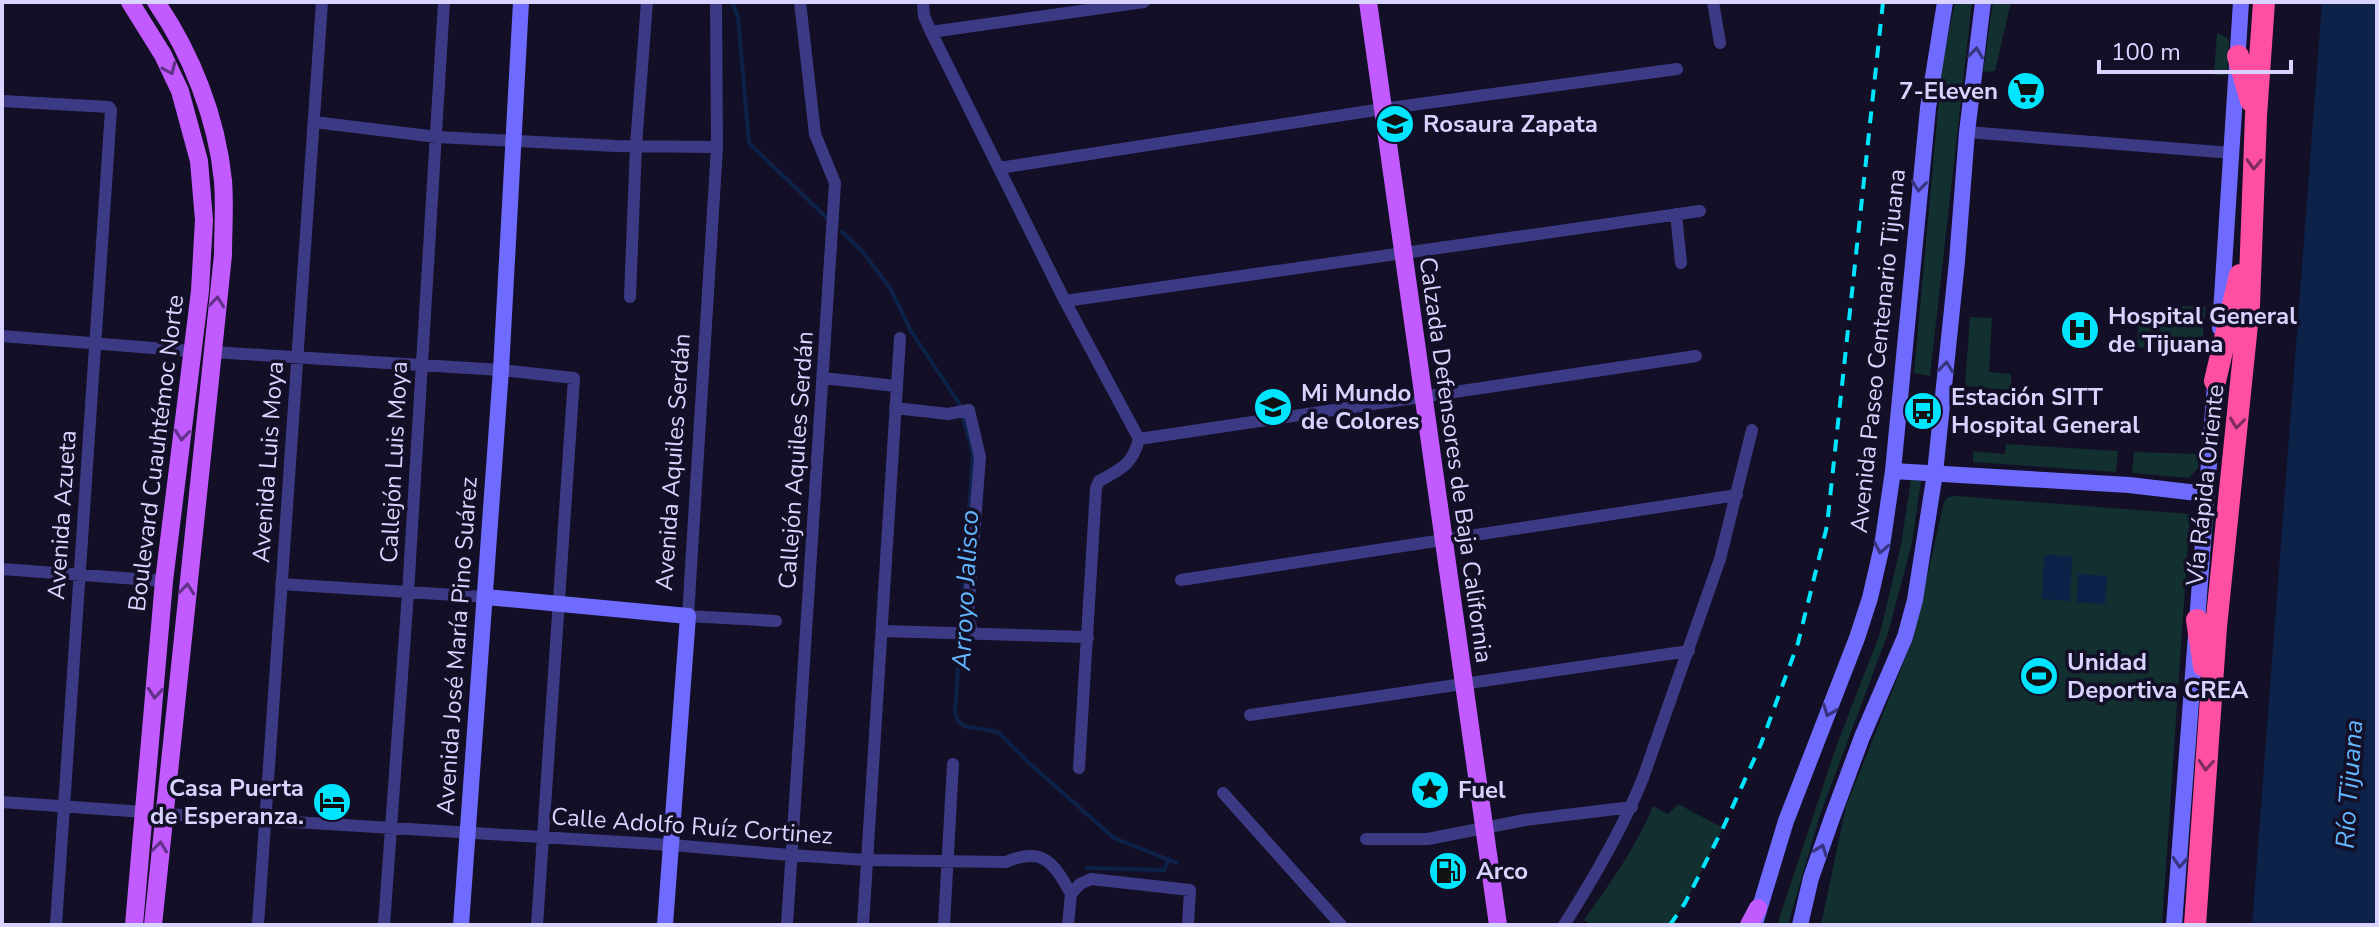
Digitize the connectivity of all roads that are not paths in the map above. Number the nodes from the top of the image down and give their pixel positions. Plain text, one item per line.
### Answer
1 (130, 2) edge
2 (156, 2) edge
3 (322, 2) edge
4 (444, 2) edge
5 (521, 2) edge
6 (647, 2) edge
7 (716, 2) edge
8 (800, 2) edge
9 (923, 2) edge
10 (1144, 2) edge
11 (1368, 2) edge
12 (1713, 2) edge
13 (1945, 2) edge
14 (1983, 2) edge
15 (2241, 2) edge
16 (2264, 2) edge
17 (931, 32) junction
18 (1720, 43) dead end
19 (2238, 56) junction
20 (1677, 69) dead end
21 (2, 101) edge
22 (1382, 109) junction
23 (2256, 116) junction
24 (314, 122) junction
25 (1967, 132) junction
26 (437, 137) junction
27 (513, 142) junction
28 (636, 145) junction
29 (717, 147) junction
30 (2232, 153) junction
31 (999, 168) junction
32 (1700, 211) dead end
33 (1676, 214) junction
34 (2252, 227) junction
35 (1403, 253) junction
36 (1681, 263) dead end
37 (630, 297) dead end
38 (1065, 301) junction
39 (2, 336) edge
40 (900, 338) dead end
41 (94, 343) junction
42 (191, 351) junction
43 (212, 352) junction
44 (299, 356) junction
45 (1696, 356) dead end
46 (422, 365) junction
47 (501, 370) junction
48 (823, 378) junction
49 (2215, 381) junction
50 (896, 386) junction
51 (1423, 397) junction
52 (895, 408) junction
53 (1752, 430) dead end
54 (1139, 439) junction
55 (1893, 471) junction
56 (1935, 473) junction
57 (2206, 494) junction
58 (1737, 495) junction
59 (1443, 540) junction
60 (2, 569) edge
61 (81, 574) junction
62 (1181, 580) dead end
63 (164, 581) junction
64 (281, 584) junction
65 (408, 593) junction
66 (486, 597) junction
67 (559, 603) junction
68 (688, 616) junction
69 (2197, 620) junction
70 (776, 621) dead end
71 (883, 631) junction
72 (971, 633) junction
73 (1088, 637) junction
74 (1689, 651) junction
75 (1464, 684) junction
76 (1250, 715) dead end
77 (2208, 727) junction
78 (953, 764) dead end
79 (1079, 768) dead end
80 (1223, 793) dead end
81 (2, 802) edge
82 (1632, 807) junction
83 (63, 808) junction
84 (144, 812) junction
85 (164, 814) junction
86 (266, 822) junction
87 (392, 828) junction
88 (1485, 830) junction
89 (467, 834) junction
90 (542, 838) junction
91 (1366, 839) dead end
92 (671, 845) junction
93 (790, 855) junction
94 (866, 860) junction
95 (948, 860) junction
96 (1071, 894) junction
97 (1754, 919) edge
98 (56, 925) edge
99 (134, 925) edge
100 (153, 925) edge
101 (258, 925) edge
102 (384, 925) edge
103 (461, 925) edge
104 (537, 925) edge
105 (665, 925) edge
106 (787, 925) edge
107 (863, 925) edge
108 (944, 925) edge
109 (1068, 925) edge
110 (1188, 925) edge
111 (1341, 925) edge
112 (1498, 925) edge
113 (1564, 925) edge
114 (1800, 925) edge
115 (2174, 925) edge
116 (2195, 925) edge

1 -> 42 main road, Boulevard Cuauhtémoc Norte
43 -> 2 main road, Boulevard Cuauhtémoc Norte
3 - 24 street, Avenida Luis Moya
4 - 26 street, Callejón Luis Moya
5 - 27 main road, Avenida José María Pino Suárez
6 - 28 street
7 - 29 street, Avenida Aquiles Serdán
8 - 48 street, Callejón Aquiles Serdán
9 - 17 street
10 - 17 street
11 - 22 main road, Calzada Defensores de Baja California
12 - 18 street
13 -> 55 main road, Avenida Paseo Centenario Tijuana
25 -> 14 main road
15 - 19 main road
16 - 23 highway, Vía Rápida Oriente
17 - 31 street
19 - 23 highway
19 - 30 main road
20 - 22 street
21 - 41 street, Avenida Azueta
22 - 31 street
22 - 35 main road, Calzada Defensores de Baja California
23 -> 34 highway, Vía Rápida Oriente
24 - 26 street
24 - 44 street, Avenida Luis Moya
25 - 30 street
56 -> 25 main road
26 - 27 street
26 - 46 street, Callejón Luis Moya
27 - 28 street
27 - 47 main road, Avenida José María Pino Suárez
28 - 29 street
28 - 37 street
29 - 68 street, Avenida Aquiles Serdán
30 - 49 main road
31 - 38 street
32 - 33 street
33 - 35 street
33 - 36 street
34 - 49 highway
34 -> 77 highway, Vía Rápida Oriente
35 - 38 street
35 - 51 main road, Calzada Defensores de Baja California
38 - 54 street
39 - 41 street
40 - 50 street
41 - 42 street
41 - 61 street, Avenida Azueta
42 -> 63 main road, Boulevard Cuauhtémoc Norte
43 - 44 street
85 -> 43 main road, Boulevard Cuauhtémoc Norte
44 - 46 street
44 - 64 street, Avenida Luis Moya
45 - 51 street
46 - 47 street
46 - 65 street, Callejón Luis Moya
47 - 66 main road, Avenida José María Pino Suárez
47 - 67 street
48 - 50 street
48 - 93 street, Callejón Aquiles Serdán
49 - 57 main road
50 - 52 street
51 - 54 street
51 - 59 main road, Calzada Defensores de Baja California
52 - 71 street
52 - 72 street
53 - 58 street
54 - 73 street
55 - 56 main road
55 -> 97 main road, Avenida Paseo Centenario Tijuana
56 - 57 main road
114 -> 56 main road
57 - 69 main road
58 - 59 street
58 - 74 street
59 - 62 street
59 - 75 main road, Calzada Defensores de Baja California
60 - 61 street
61 - 63 street
61 - 83 street, Avenida Azueta
63 -> 84 main road, Boulevard Cuauhtémoc Norte
64 - 65 street
64 - 86 street, Avenida Luis Moya
65 - 66 street
65 - 87 street, Callejón Luis Moya
66 - 67 main road
66 - 89 main road, Avenida José María Pino Suárez
67 - 68 main road
67 - 90 street
68 - 70 street
68 - 92 main road, Avenida Aquiles Serdán
69 - 77 highway
69 -> 115 main road
71 - 72 street
71 - 94 street
72 - 73 street
73 - 79 street
74 - 75 street
74 - 82 street
75 - 76 street
75 - 88 main road, Calzada Defensores de Baja California
77 -> 116 highway, Vía Rápida Oriente
78 - 95 street
80 - 111 street
81 - 83 street
82 - 88 street
82 - 113 street
83 - 84 street
83 - 98 street, Avenida Azueta
84 - 99 main road, Boulevard Cuauhtémoc Norte
85 - 86 street, Calle Adolfo Ruíz Cortinez
100 -> 85 main road, Boulevard Cuauhtémoc Norte
86 - 87 street, Calle Adolfo Ruíz Cortinez
86 - 101 street, Avenida Luis Moya
87 - 89 street, Calle Adolfo Ruíz Cortinez
87 - 102 street, Callejón Luis Moya
88 - 91 street
88 - 112 main road, Calzada Defensores de Baja California
89 - 90 street, Calle Adolfo Ruíz Cortinez
89 - 103 main road, Avenida José María Pino Suárez
90 - 92 street, Calle Adolfo Ruíz Cortinez
90 - 104 street
92 - 93 street, Calle Adolfo Ruíz Cortinez
92 - 105 main road, Avenida Aquiles Serdán
93 - 94 street, Calle Adolfo Ruíz Cortinez
93 - 106 street, Callejón Aquiles Serdán
94 - 95 street, Calle Adolfo Ruíz Cortinez
94 - 107 street
95 - 96 street, Calle Adolfo Ruíz Cortinez
95 - 108 street
96 - 109 street
96 - 110 street

